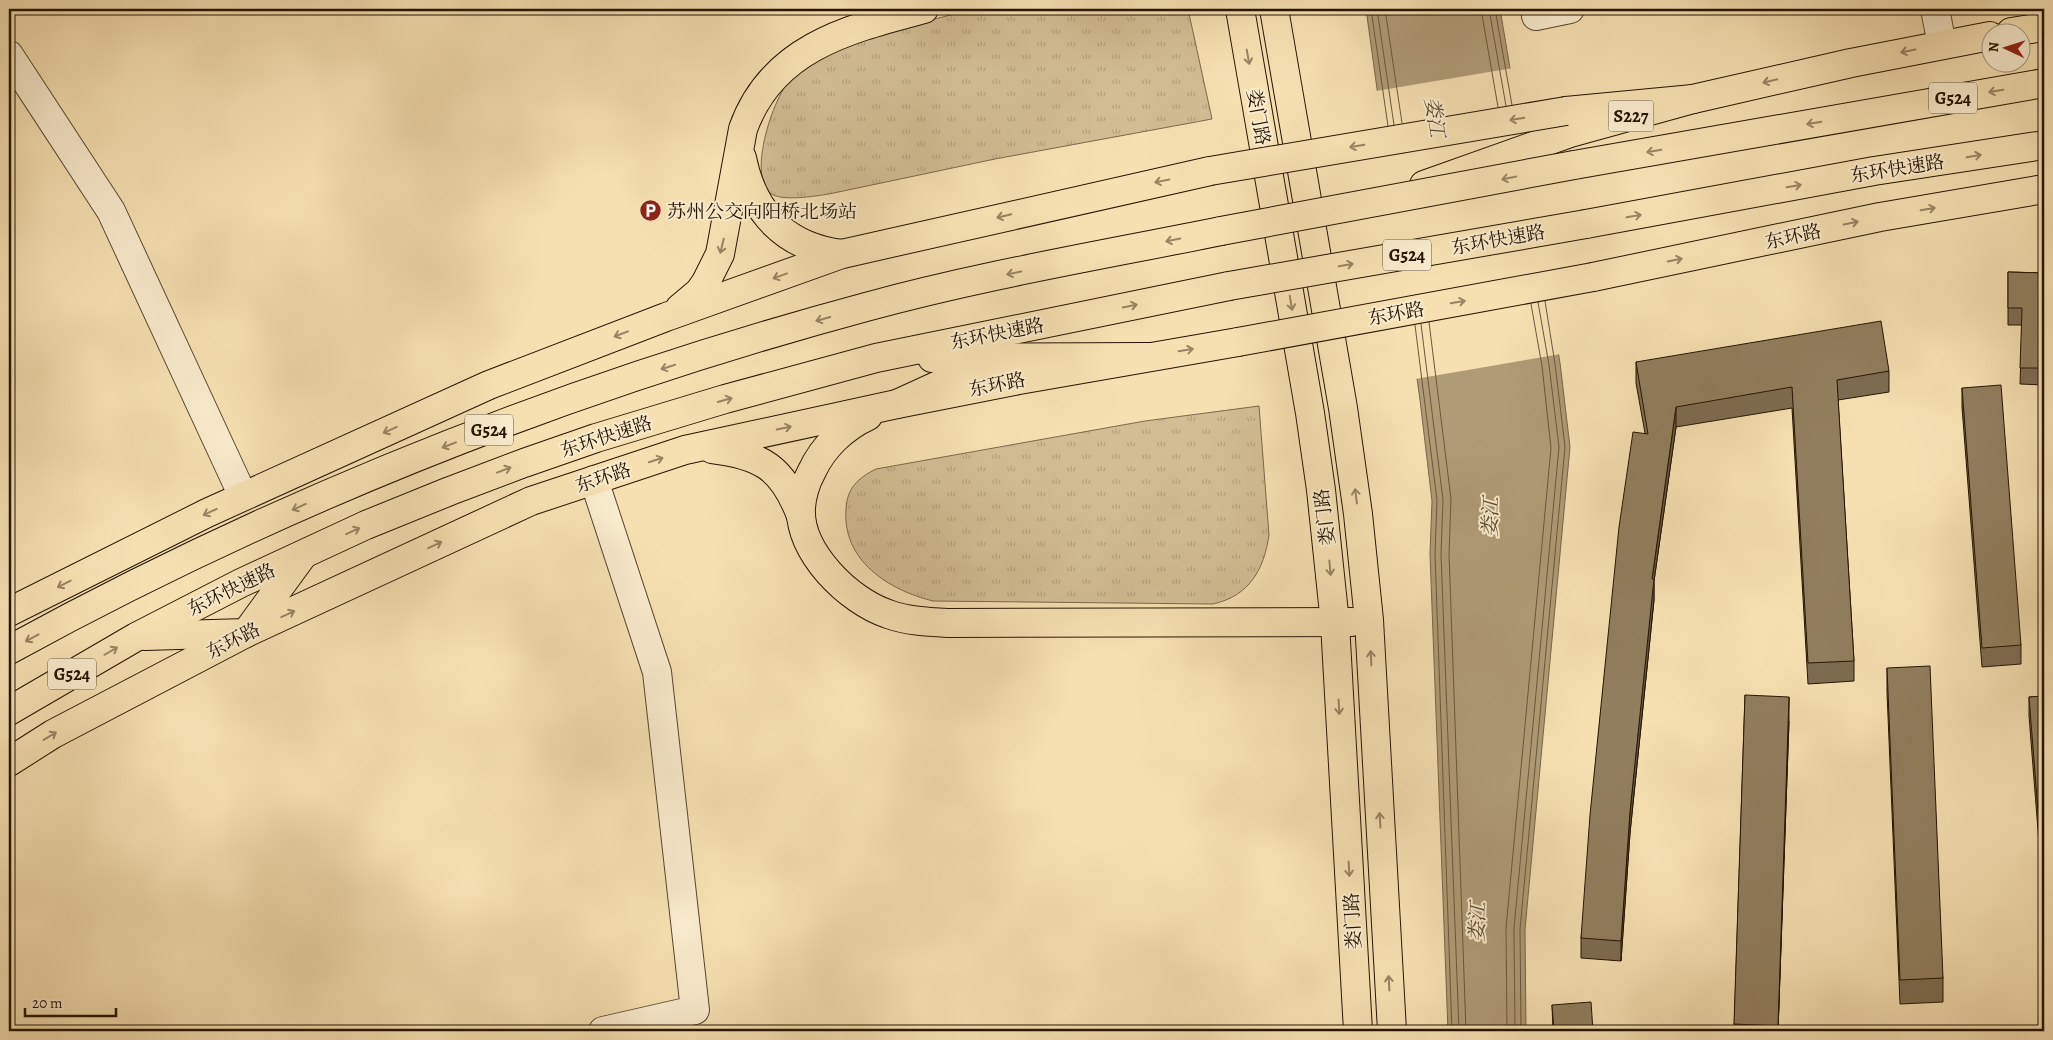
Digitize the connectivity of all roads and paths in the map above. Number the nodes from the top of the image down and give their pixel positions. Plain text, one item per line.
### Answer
1 (924, 9) edge
2 (1240, 9) edge
3 (1274, 9) edge
4 (1570, 9) edge
5 (1936, 9) edge
6 (1536, 16) dead end
7 (2044, 27) edge
8 (2030, 29) edge
9 (1980, 38) edge
10 (1942, 45) junction
11 (9, 55) edge
12 (2044, 83) edge
13 (1568, 122) junction
14 (2044, 145) edge
15 (740, 146) junction
16 (2044, 189) edge
17 (1370, 204) junction
18 (842, 254) junction
19 (1096, 313) junction
20 (666, 317) junction
21 (1148, 357) junction
22 (876, 358) junction
23 (998, 358) junction
24 (897, 404) junction
25 (685, 450) junction
26 (594, 480) junction
27 (243, 496) junction
28 (801, 516) junction
29 (304, 553) junction
30 (9, 612) edge
31 (1368, 620) junction
32 (1335, 623) junction
33 (246, 633) junction
34 (136, 637) junction
35 (9, 650) edge
36 (9, 711) edge
37 (9, 762) edge
38 (603, 1031) edge
39 (1358, 1031) edge
40 (1392, 1031) edge

1 - 15 main road
2 -> 32 main road, 娄门路
31 -> 3 main road, 娄门路
4 - 6 street
5 - 10 street
7 - 8 main road
9 - 10 main road
10 -> 13 main road
11 - 27 street
12 -> 17 main road, G524, bridge
13 - 17 main road, bridge
13 -> 18 main road, bridge
19 -> 14 main road, 东环快速路 / G524, bridge
15 - 18 main road
15 -> 20 main road
21 -> 16 main road, 东环路, bridge
17 -> 35 main road, G524, bridge
18 -> 20 main road
19 - 22 main road, 东环快速路 / G524
19 - 23 main road
20 -> 27 main road
21 - 23 main road
21 - 24 main road, 东环路
22 - 23 main road
29 -> 22 main road, 东环快速路 / G524
23 - 24 main road
25 -> 24 main road, 东环路
24 - 28 main road
26 -> 25 main road, 东环路
25 - 28 main road
33 -> 26 main road, 东环路
26 - 38 street
27 -> 30 main road
28 - 32 main road
29 - 33 main road
29 - 34 main road, 东环快速路 / G524
31 - 32 main road
40 -> 31 main road, 娄门路
32 -> 39 main road, 娄门路
33 - 34 main road
37 -> 33 main road, 东环路
36 -> 34 main road, 东环快速路 / G524

